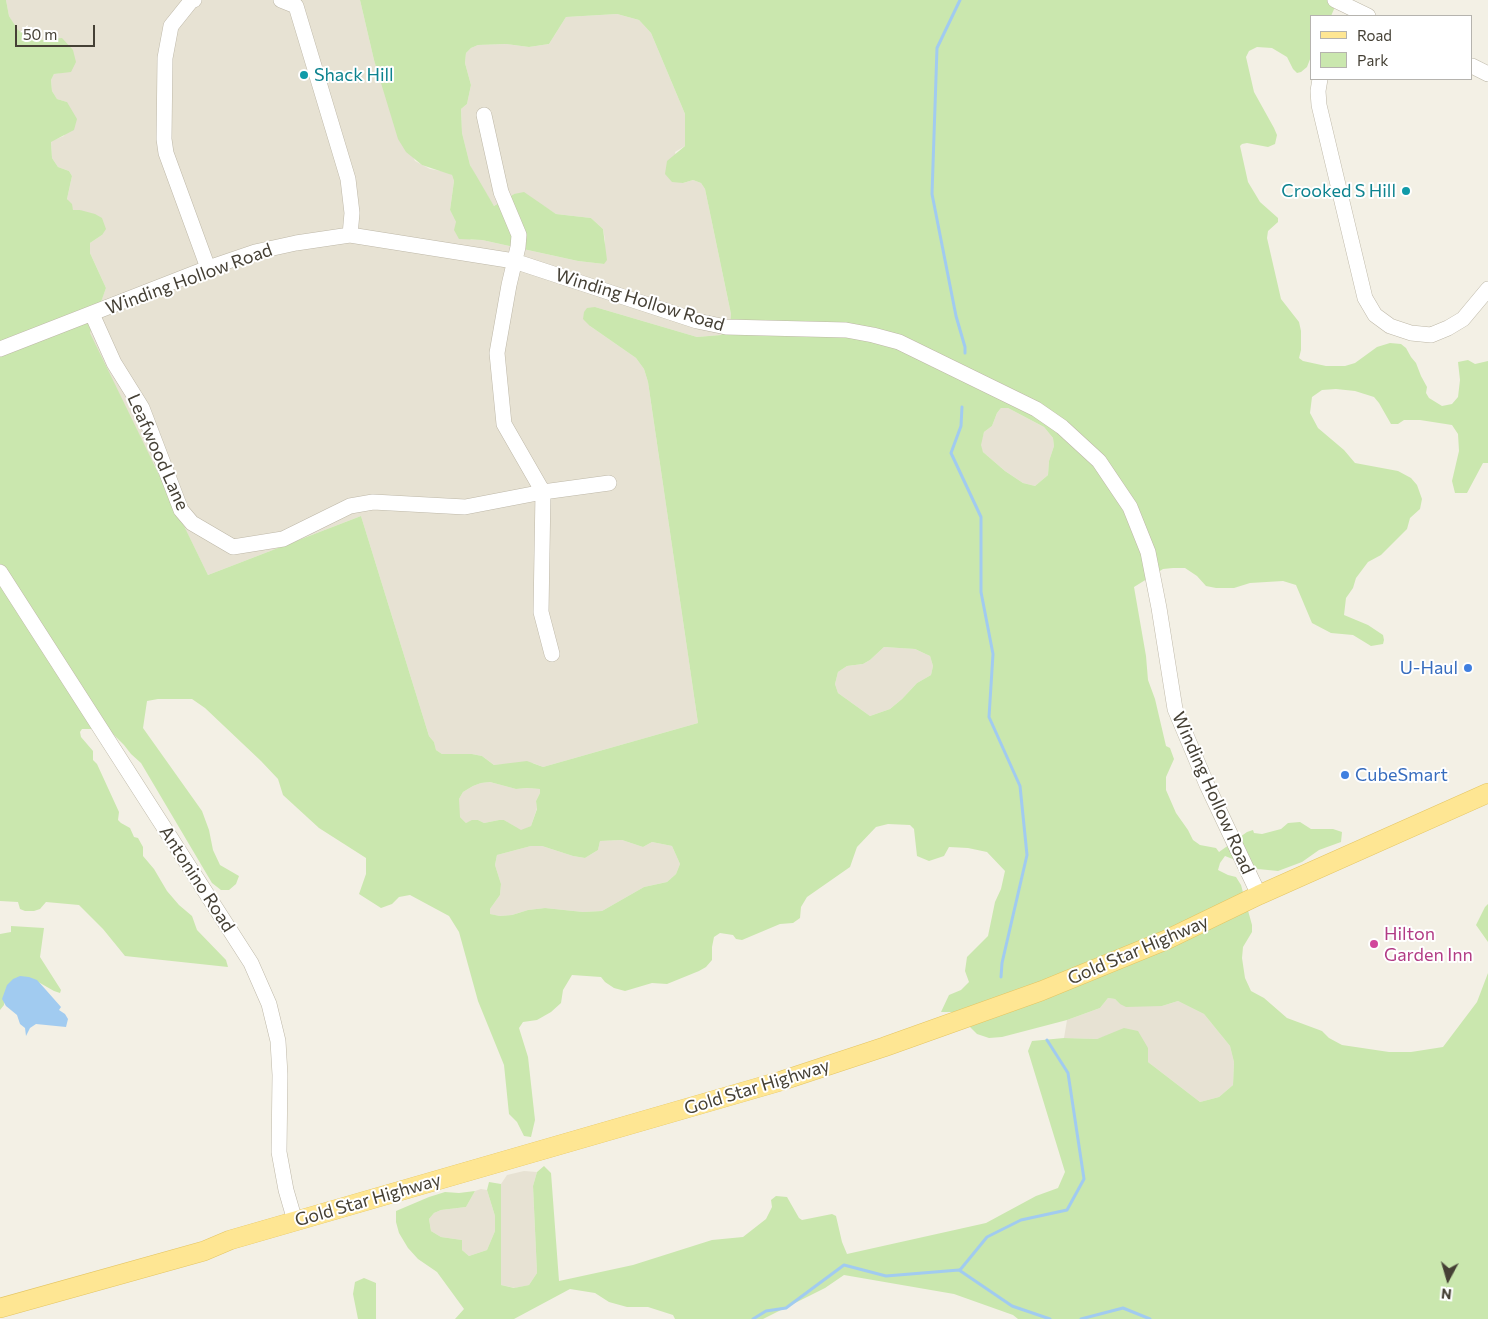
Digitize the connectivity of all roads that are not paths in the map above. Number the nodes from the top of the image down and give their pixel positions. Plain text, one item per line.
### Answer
1 (194, 0) edge
2 (281, 0) edge
3 (1335, 0) edge
4 (1352, 13) edge
5 (1473, 66) edge
6 (1488, 74) edge
7 (1320, 80) edge
8 (484, 115) dead end
9 (350, 235) junction
10 (514, 261) junction
11 (208, 268) junction
12 (1488, 288) edge
13 (92, 314) junction
14 (0, 349) edge
15 (609, 483) dead end
16 (542, 492) junction
17 (0, 572) edge
18 (552, 654) dead end
19 (1488, 793) edge
20 (1259, 895) junction
21 (295, 1221) junction
22 (0, 1308) edge

1 - 11 street
2 - 9 street
3 - 4 street
5 - 6 street
7 - 12 street
8 - 10 street
9 - 10 street, Winding Hollow Road
9 - 11 street, Winding Hollow Road
10 - 16 street
10 - 20 street, Winding Hollow Road
11 - 13 street, Winding Hollow Road
13 - 14 street, Winding Hollow Road
13 - 16 street, Leafwood Lane
15 - 16 street, Leafwood Lane
16 - 18 street
17 - 21 street, Antonino Road
19 - 20 main road, Gold Star Highway
20 - 21 main road, Gold Star Highway
21 - 22 main road, Gold Star Highway

